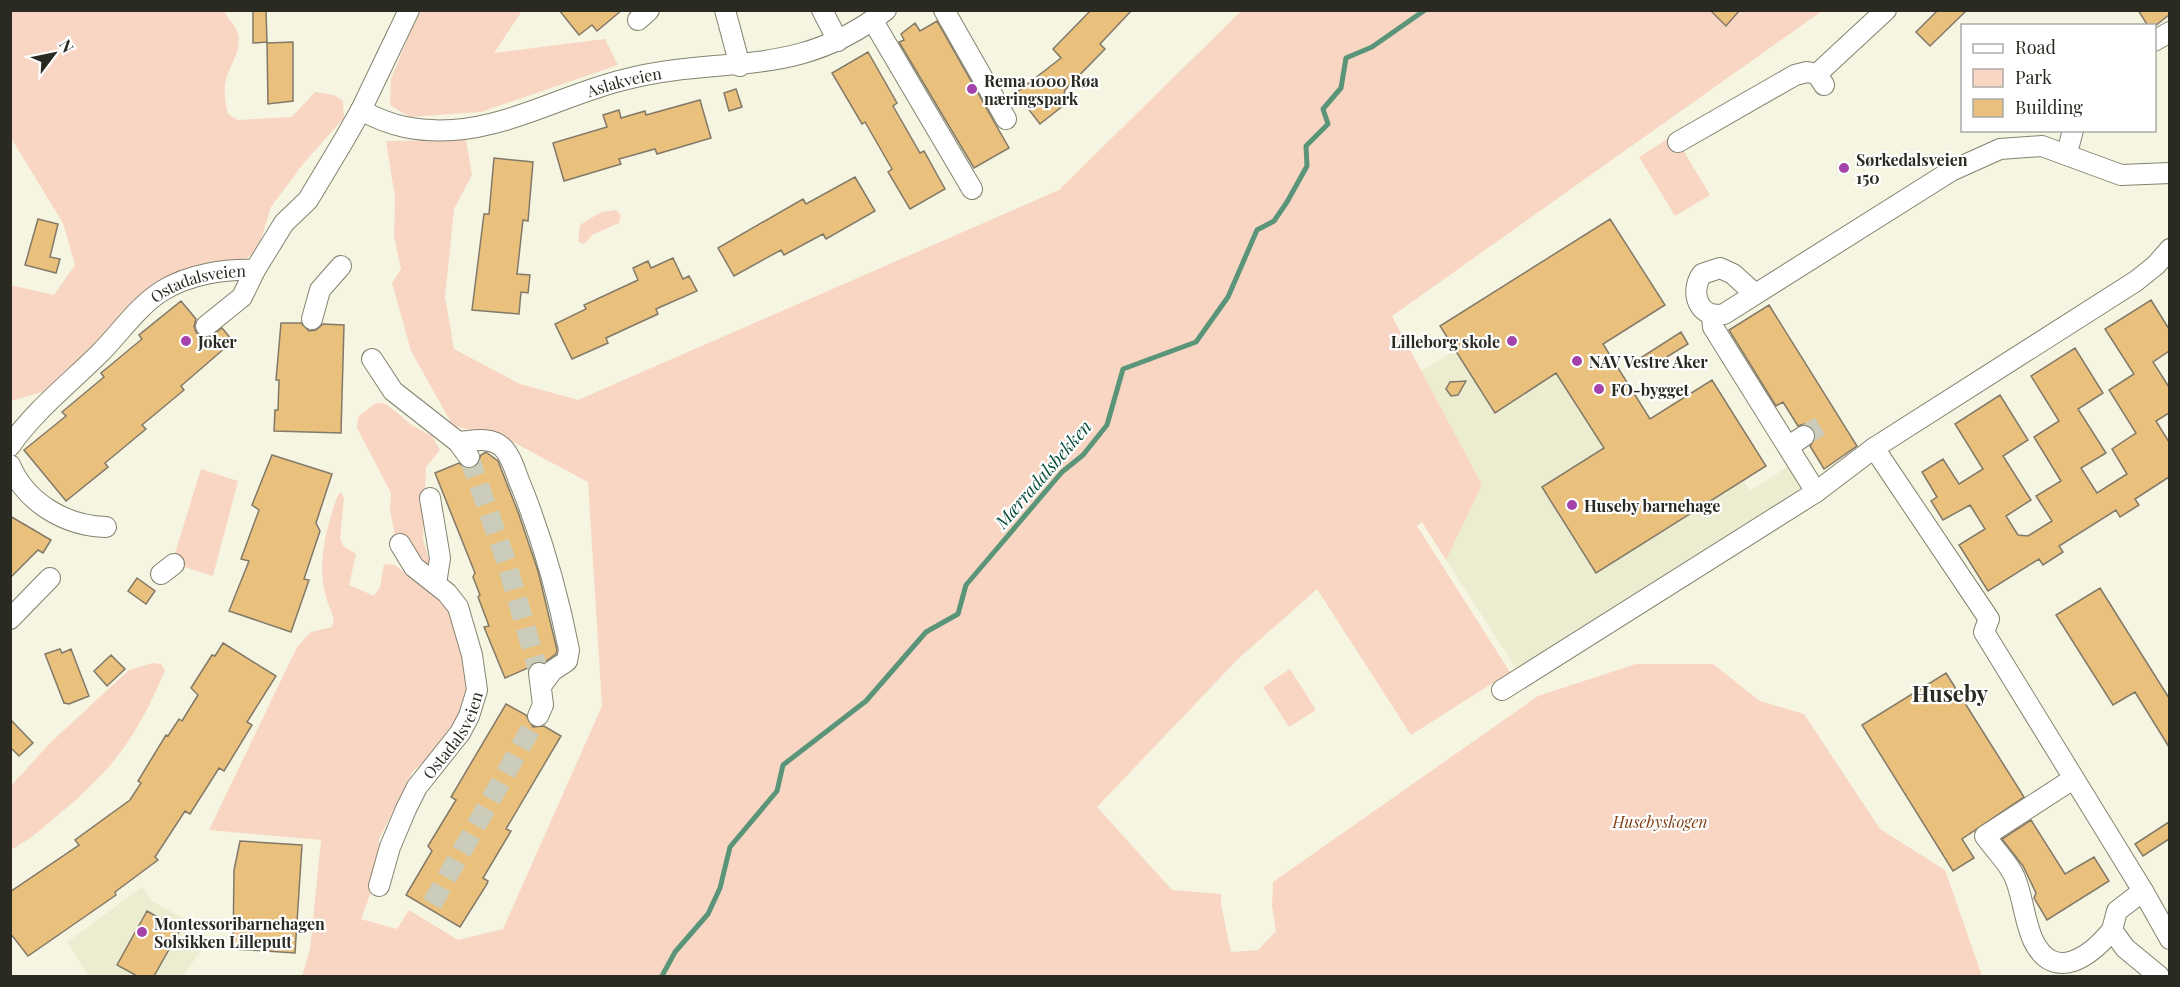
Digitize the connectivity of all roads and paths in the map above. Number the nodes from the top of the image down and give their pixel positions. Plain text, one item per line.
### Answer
1 (409, 10) edge
2 (725, 10) edge
3 (822, 10) edge
4 (944, 10) edge
5 (1886, 10) edge
6 (880, 16) edge
7 (2169, 32) edge
8 (2156, 40) edge
9 (838, 41) junction
10 (740, 66) junction
11 (362, 110) junction
12 (1006, 119) dead end
13 (2072, 132) edge
14 (1678, 142) dead end
15 (2067, 153) junction
16 (2169, 173) edge
17 (972, 189) dead end
18 (2169, 249) edge
19 (341, 266) dead end
20 (255, 270) junction
21 (1755, 294) junction
22 (1712, 315) junction
23 (312, 319) dead end
24 (206, 326) dead end
25 (372, 359) dead end
26 (10, 446) edge
27 (1874, 448) junction
28 (10, 465) edge
29 (1816, 492) junction
30 (430, 498) dead end
31 (106, 527) dead end
32 (400, 544) dead end
33 (50, 578) dead end
34 (436, 584) junction
35 (10, 619) edge
36 (1502, 690) dead end
37 (538, 716) tunnel mouth
38 (2073, 779) junction
39 (379, 886) dead end
40 (2143, 891) junction
41 (2112, 930) junction
42 (2169, 939) edge
43 (2159, 976) edge

1 - 11 street, Ostadalsveien
2 - 10 street
3 - 9 street
4 - 12 street
5 - 14 street
6 - 9 street, Aslakveien
6 - 17 street
7 - 8 street
9 - 10 street, Aslakveien
10 - 11 street, Aslakveien
11 - 20 street, Ostadalsveien
13 - 15 street
15 - 16 street
15 - 21 street
18 - 27 street
19 - 23 street
20 - 24 street
20 - 26 street, Ostadalsveien
21 - 22 street
21 - 22 street
22 - 29 street
25 - 37 street
27 - 29 street
27 - 38 street
28 - 31 street
29 - 36 street
30 - 34 street
32 - 34 street, Ostadalsveien
33 - 35 street
34 - 39 street, Ostadalsveien
38 - 40 street
38 - 41 street
40 - 41 street
40 - 42 street
41 - 43 street

